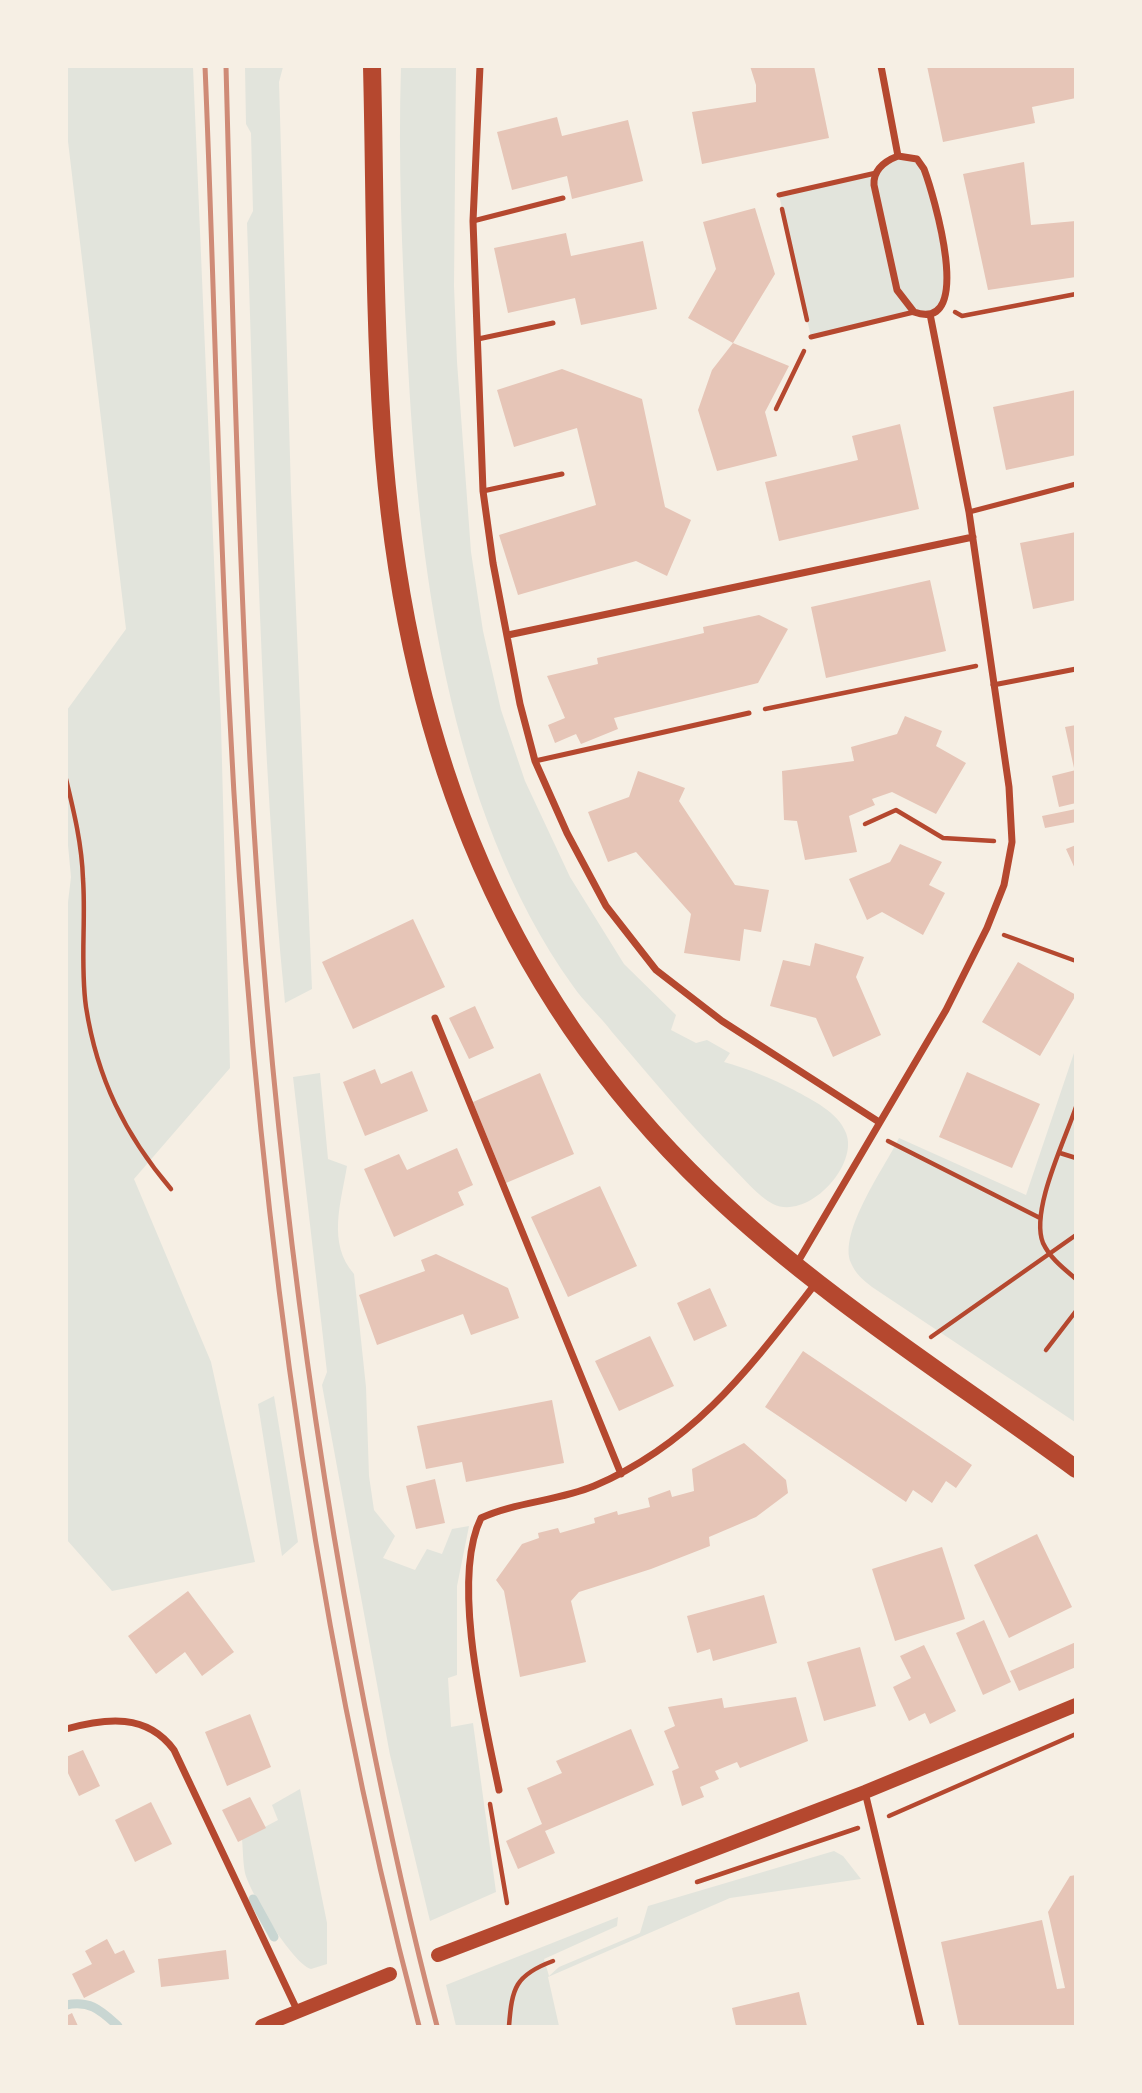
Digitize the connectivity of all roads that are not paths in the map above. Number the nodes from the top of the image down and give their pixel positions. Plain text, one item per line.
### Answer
1 (372, 66) edge
2 (480, 66) edge
3 (881, 66) edge
4 (898, 156) junction
5 (876, 173) junction
6 (779, 195) road end
7 (563, 198) dead end
8 (473, 221) junction
9 (914, 312) junction
10 (930, 314) junction
11 (553, 323) dead end
12 (811, 337) road end
13 (478, 339) junction
14 (562, 474) dead end
15 (1076, 484) edge
16 (483, 491) junction
17 (969, 512) junction
18 (973, 537) junction
19 (508, 635) junction
20 (1076, 669) edge
21 (993, 685) junction
22 (749, 713) road end
23 (535, 761) junction
24 (435, 1018) dead end
25 (879, 1122) junction
26 (796, 1265) junction
27 (817, 1282) junction
28 (1076, 1469) edge
29 (621, 1474) junction
30 (1076, 1705) edge
31 (66, 1729) edge
32 (499, 1790) road end
33 (865, 1791) junction
34 (438, 1955) dead end
35 (390, 1974) dead end
36 (298, 2012) junction
37 (262, 2026) edge
38 (921, 2026) edge

1 - 26 main road
2 - 8 street
3 - 4 street
4 - 5 street
4 - 10 street
5 - 6 lane
5 - 9 street
7 - 8 lane
8 - 13 street
9 - 10 street
9 - 12 lane
10 - 17 street
11 - 13 lane
13 - 16 street
14 - 16 lane
15 - 17 lane
16 - 19 street
17 - 18 street
18 - 19 street
18 - 21 street
19 - 23 street
20 - 21 lane
21 - 25 street
22 - 23 lane
23 - 25 street
24 - 29 street
25 - 26 street
26 - 27 main road
27 - 28 main road
27 - 29 street
29 - 32 street
30 - 33 main road
31 - 36 street
33 - 34 main road
33 - 38 street
35 - 36 main road
36 - 37 main road

